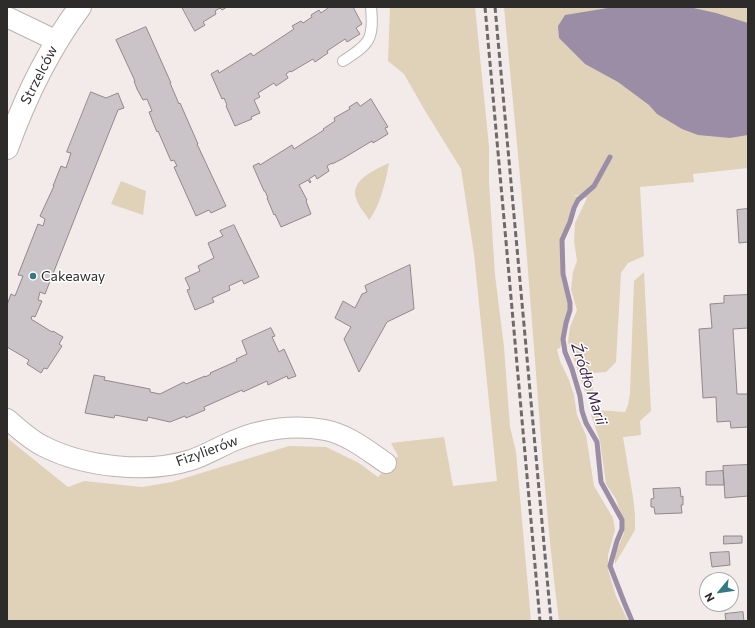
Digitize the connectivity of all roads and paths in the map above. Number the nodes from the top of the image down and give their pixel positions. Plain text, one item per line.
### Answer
1 (80, 7) edge
2 (371, 7) edge
3 (7, 17) edge
4 (57, 41) junction
5 (343, 61) dead end
6 (7, 148) edge
7 (7, 419) edge
8 (386, 463) dead end

1 - 4 street, Strzelców
2 - 5 lane
3 - 4 street
4 - 6 street, Strzelców
7 - 8 street, Fizylierów

